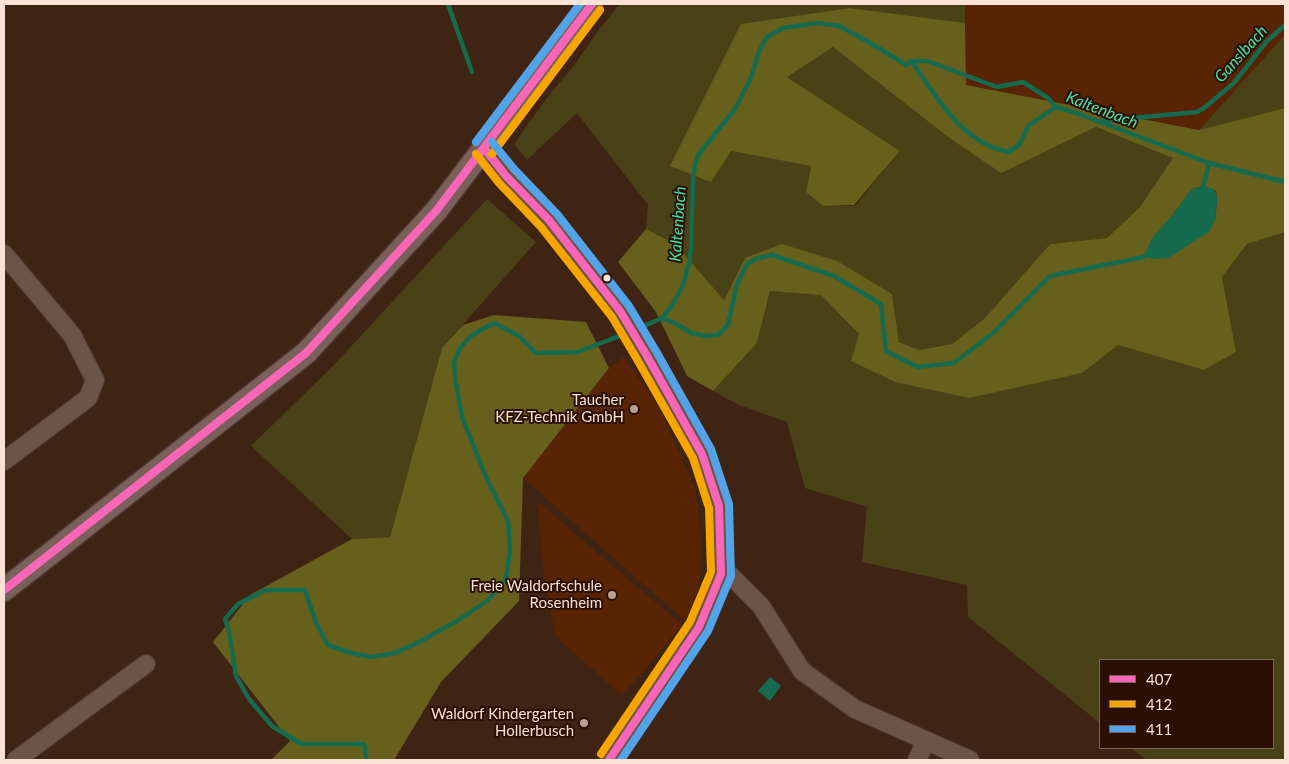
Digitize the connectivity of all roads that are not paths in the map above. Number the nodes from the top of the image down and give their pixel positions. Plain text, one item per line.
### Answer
1 (592, 4) edge
2 (484, 148) junction
3 (4, 254) edge
4 (4, 461) edge
5 (721, 574) junction
6 (4, 590) edge
7 (146, 664) dead end
8 (926, 741) junction
9 (16, 760) edge
10 (609, 760) edge
11 (918, 760) edge
12 (970, 760) edge

1 - 2 main road
2 - 5 street
2 - 6 main road
3 - 4 street
5 - 8 street
5 - 10 street
7 - 9 street
8 - 11 street
8 - 12 street

